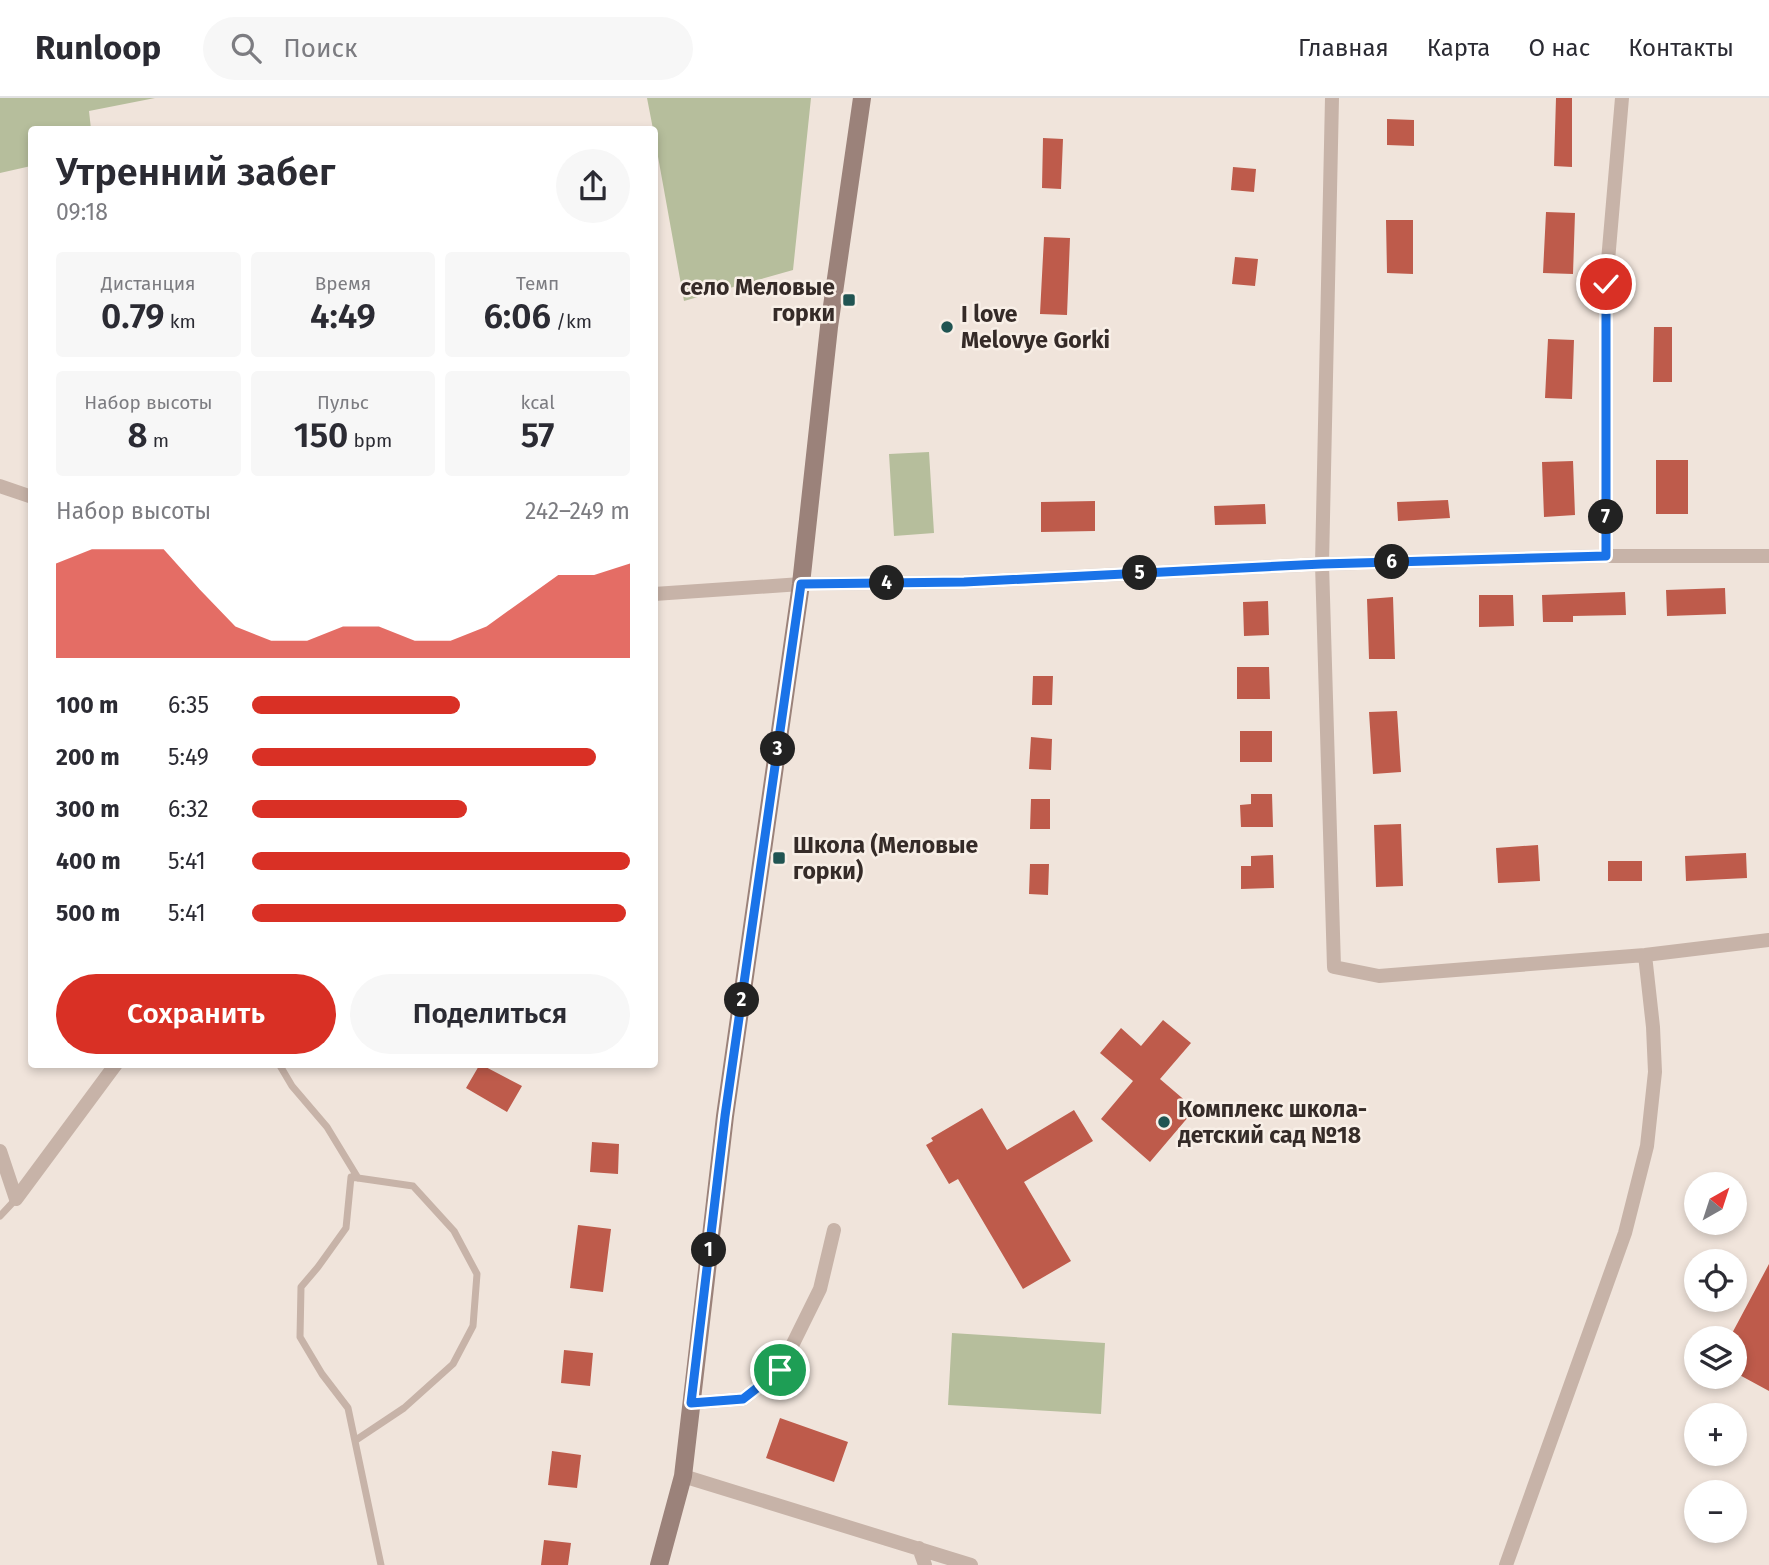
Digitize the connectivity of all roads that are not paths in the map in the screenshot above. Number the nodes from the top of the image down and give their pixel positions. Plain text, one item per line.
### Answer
1 (862, 98) edge
2 (1332, 98) edge
3 (1622, 98) edge
4 (0, 486) edge
5 (28, 496) edge
6 (1606, 556) junction
7 (1769, 556) edge
8 (1322, 564) junction
9 (801, 584) junction
10 (658, 594) edge
11 (1769, 940) edge
12 (1645, 955) junction
13 (113, 1068) edge
14 (281, 1068) edge
15 (0, 1151) edge
16 (358, 1178) junction
17 (16, 1199) junction
18 (0, 1216) edge
19 (834, 1230) dead end
20 (691, 1403) junction
21 (356, 1440) junction
22 (682, 1476) junction
23 (919, 1548) junction
24 (382, 1565) edge
25 (659, 1565) edge
26 (925, 1565) edge
27 (971, 1565) edge
28 (1506, 1565) edge

1 - 9 street
2 - 8 street
3 - 6 street
4 - 5 street
6 - 7 street
6 - 8 street
8 - 9 street
8 - 12 street
9 - 10 street
9 - 20 street
11 - 12 street
12 - 28 street
13 - 17 street
14 - 16 lane
15 - 17 street
16 - 21 lane
16 - 21 lane
17 - 18 lane
19 - 20 street
20 - 22 street
21 - 24 lane
22 - 23 street
22 - 25 street
23 - 26 street
23 - 27 street

